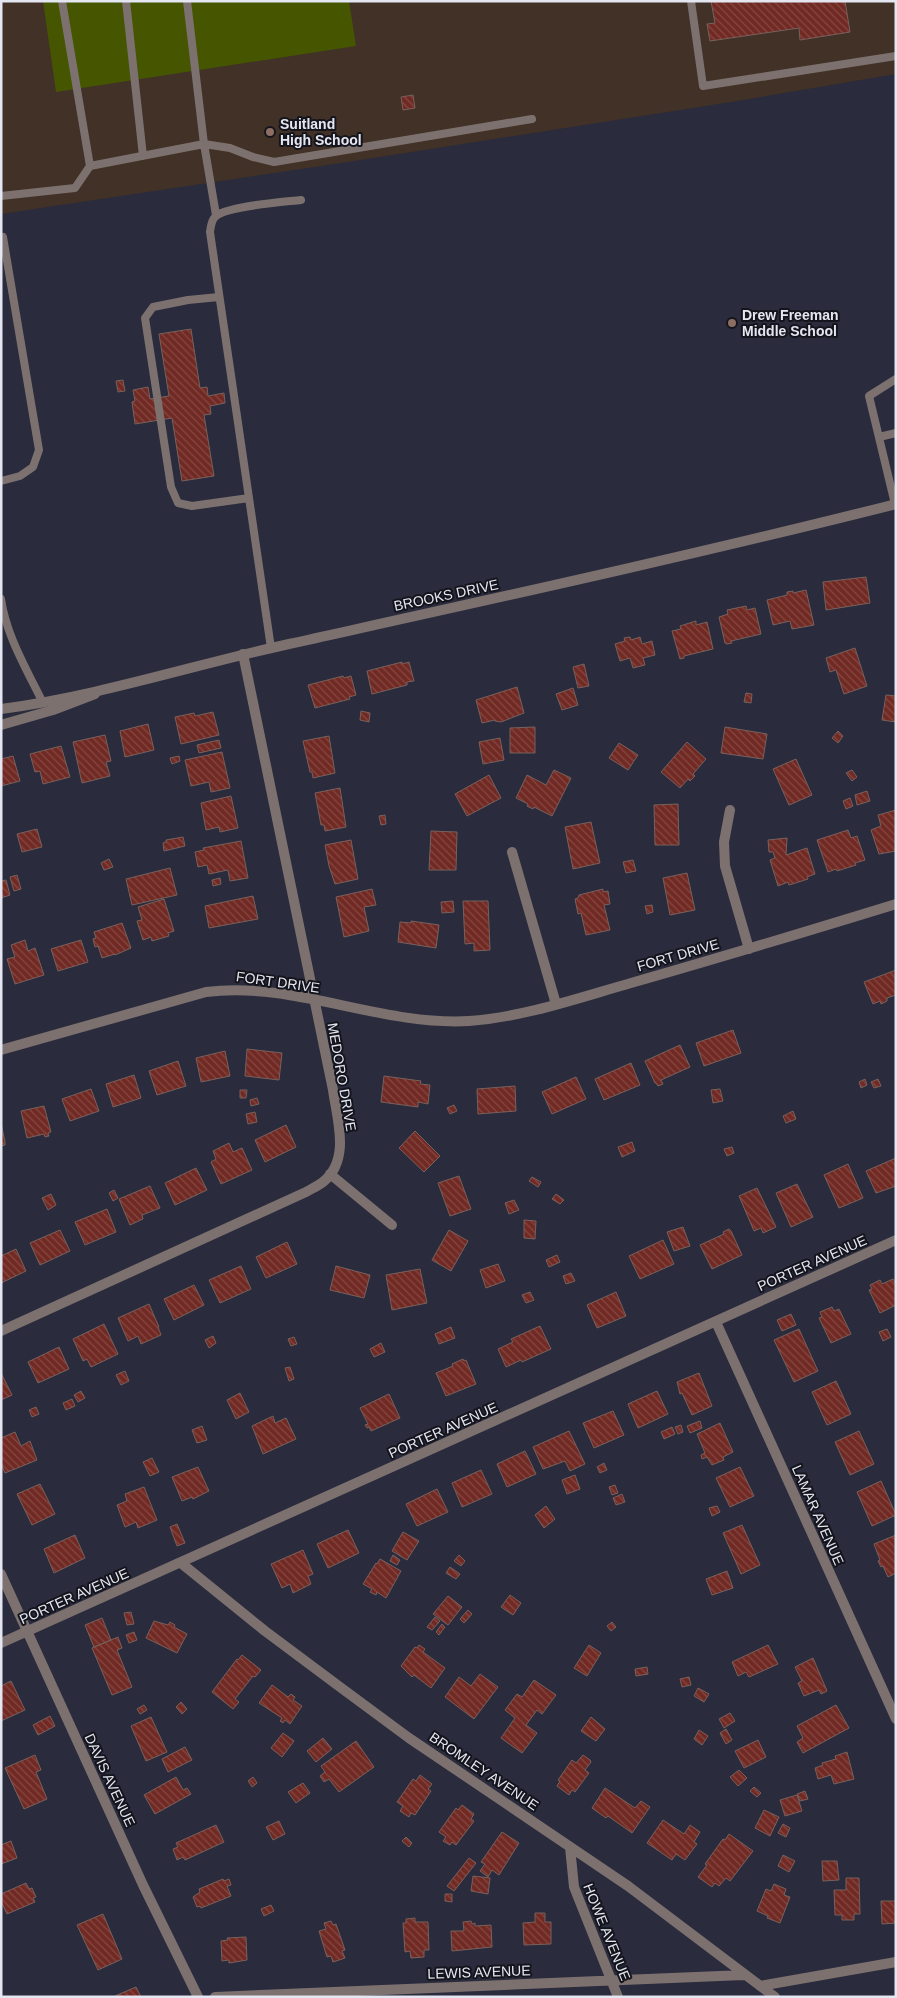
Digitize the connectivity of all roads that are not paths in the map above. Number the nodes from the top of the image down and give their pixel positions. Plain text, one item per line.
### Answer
1 (62, 1) edge
2 (126, 1) edge
3 (187, 1) edge
4 (691, 1) edge
5 (896, 56) edge
6 (532, 119) dead end
7 (204, 144) junction
8 (143, 156) junction
9 (90, 166) junction
10 (1, 196) edge
11 (301, 200) dead end
12 (216, 215) junction
13 (1, 238) edge
14 (219, 297) junction
15 (896, 379) edge
16 (896, 433) edge
17 (879, 436) junction
18 (1, 481) edge
19 (249, 498) junction
20 (896, 505) edge
21 (1, 599) edge
22 (2, 613) edge
23 (271, 648) junction
24 (243, 654) junction
25 (99, 692) junction
26 (43, 703) junction
27 (1, 709) edge
28 (1, 725) edge
29 (730, 810) dead end
30 (512, 852) dead end
31 (896, 904) edge
32 (750, 949) junction
33 (314, 1000) junction
34 (556, 1004) junction
35 (1, 1050) edge
36 (330, 1174) junction
37 (392, 1225) dead end
38 (896, 1240) edge
39 (716, 1322) junction
40 (1, 1331) edge
41 (181, 1563) junction
42 (1, 1574) edge
43 (27, 1632) junction
44 (1, 1643) edge
45 (896, 1719) edge
46 (570, 1847) junction
47 (896, 1962) edge
48 (744, 1975) junction
49 (612, 1981) junction
50 (760, 1986) junction
51 (198, 1997) edge
52 (215, 1997) edge
53 (618, 1997) edge
54 (775, 1997) edge

1 - 9 lane
2 - 8 lane
3 - 7 lane
4 - 5 lane
6 - 7 lane
7 - 8 lane
7 - 12 lane
8 - 9 lane
9 - 10 lane
11 - 12 lane
12 - 14 lane
13 - 18 lane
14 - 19 lane
14 - 19 lane
15 - 17 lane
16 - 17 lane
17 - 20 lane
19 - 23 lane
20 - 23 street, BROOKS DRIVE
21 - 22 lane
22 - 26 lane
23 - 24 street, BROOKS DRIVE
24 - 25 street, BROOKS DRIVE
24 - 33 street, MEDORO DRIVE
25 - 26 street, BROOKS DRIVE
25 - 28 street
26 - 27 street, BROOKS DRIVE
29 - 32 street
30 - 34 street
31 - 32 street, FORT DRIVE
32 - 34 street, FORT DRIVE
33 - 34 street, FORT DRIVE
33 - 35 street, FORT DRIVE
33 - 36 street, MEDORO DRIVE
36 - 37 street
36 - 40 street
38 - 39 street, PORTER AVENUE
39 - 41 street, PORTER AVENUE
39 - 45 street, LAMAR AVENUE
41 - 43 street, PORTER AVENUE
41 - 46 street, BROMLEY AVENUE
42 - 43 street, DAVIS AVENUE
43 - 44 street, PORTER AVENUE
43 - 51 street, DAVIS AVENUE
46 - 48 street, BROMLEY AVENUE
46 - 49 street, HOWE AVENUE
47 - 50 street
48 - 49 street, LEWIS AVENUE
48 - 50 street, BROMLEY AVENUE
49 - 52 street, LEWIS AVENUE
49 - 53 street, HOWE AVENUE
50 - 54 street, BROMLEY AVENUE

